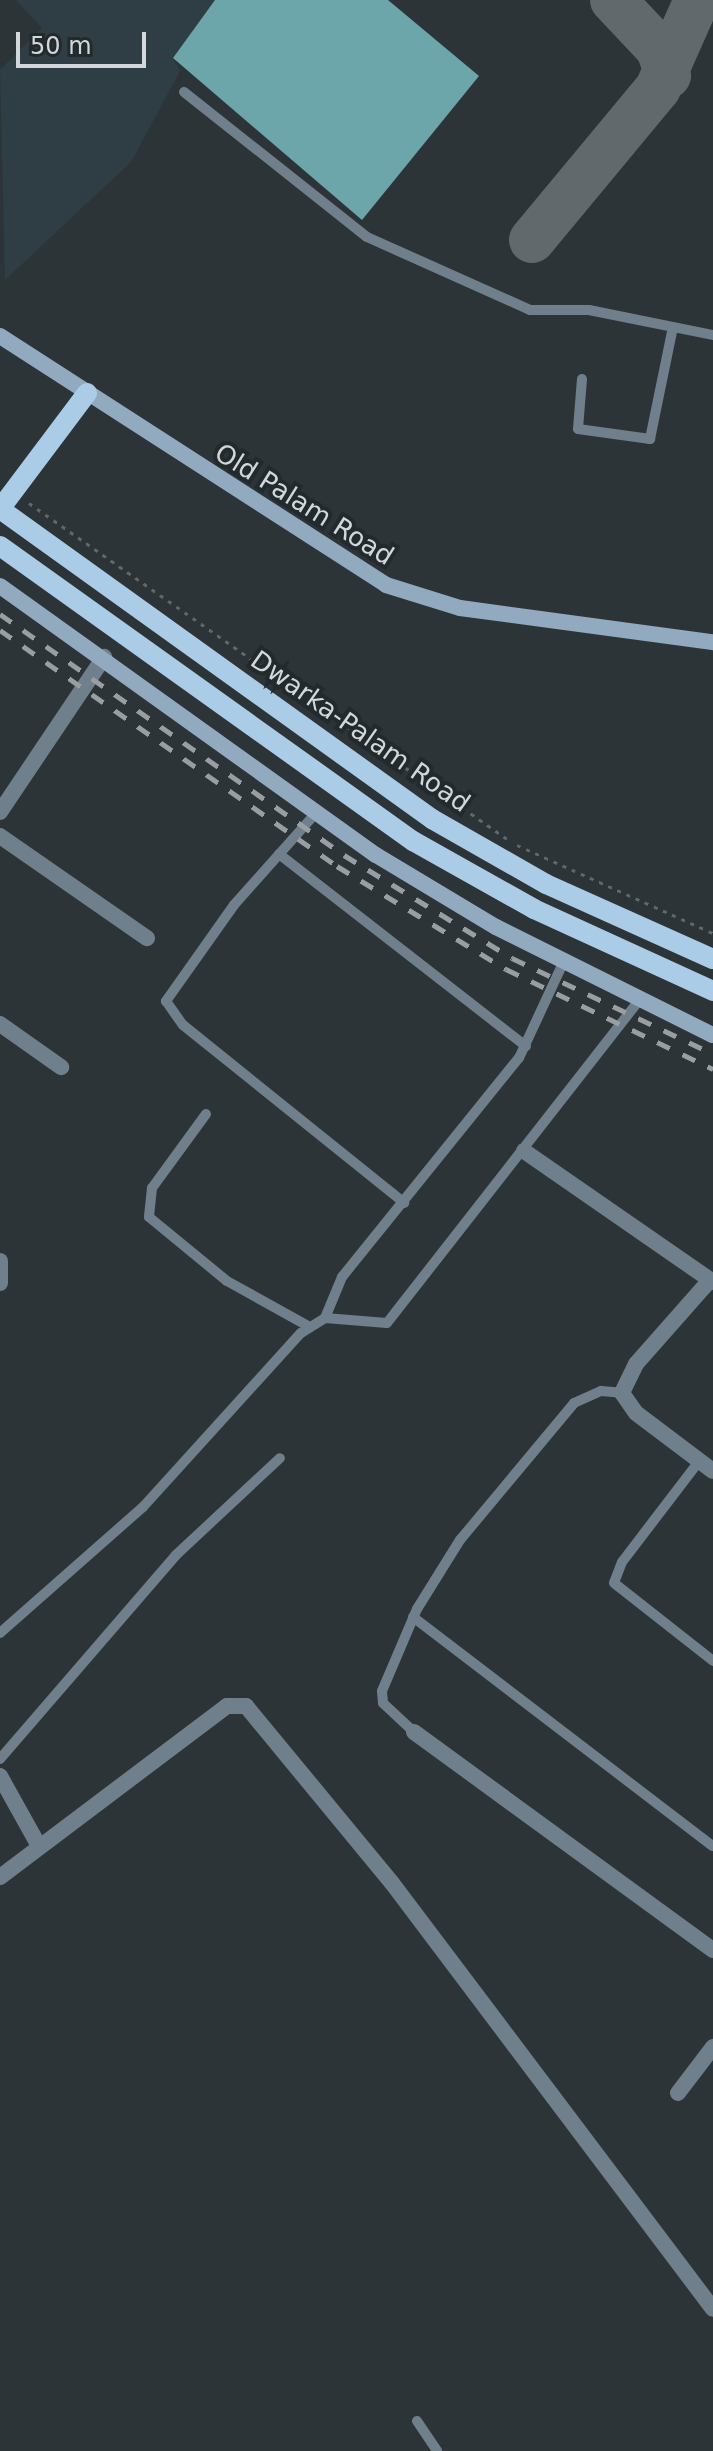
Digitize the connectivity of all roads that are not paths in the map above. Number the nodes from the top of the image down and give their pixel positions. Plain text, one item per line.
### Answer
1 (184, 92) dead end
2 (673, 327) junction
3 (713, 335) edge
4 (0, 336) edge
5 (582, 379) dead end
6 (87, 393) junction
7 (0, 509) edge
8 (0, 546) edge
9 (0, 586) edge
10 (713, 642) edge
11 (104, 657) junction
12 (0, 812) edge
13 (315, 814) junction
14 (0, 836) edge
15 (279, 854) junction
16 (147, 938) dead end
17 (713, 959) edge
18 (564, 961) junction
19 (713, 991) edge
20 (641, 998) junction
21 (0, 1024) edge
22 (713, 1035) edge
23 (526, 1046) junction
24 (61, 1067) dead end
25 (206, 1114) dead end
26 (524, 1151) junction
27 (404, 1203) junction
28 (0, 1261) edge
29 (712, 1281) edge
30 (0, 1283) edge
31 (325, 1318) junction
32 (310, 1327) junction
33 (622, 1393) junction
34 (280, 1458) dead end
35 (706, 1466) edge
36 (413, 1617) junction
37 (0, 1633) edge
38 (713, 1661) edge
39 (414, 1732) joint
40 (0, 1759) edge
41 (0, 1776) edge
42 (39, 1846) junction
43 (713, 1846) edge
44 (0, 1877) edge
45 (713, 1950) edge
46 (713, 2047) edge
47 (678, 2093) dead end
48 (713, 2309) edge
49 (417, 2421) dead end
50 (437, 2451) edge

1 - 2 lane
2 - 3 lane
2 - 5 lane
4 - 6 street, Old Palam Road
6 - 7 main road
6 - 10 street, Old Palam Road
7 - 17 main road, Dwarka-Palam Road
8 - 19 main road
9 - 11 street
11 - 12 street
11 - 13 street
13 - 15 lane
13 - 18 street
14 - 16 street
15 - 23 lane
15 - 27 lane
18 - 20 street
18 - 23 lane
20 - 22 street
20 - 26 lane
21 - 24 street
23 - 27 lane
25 - 32 lane
26 - 29 street
26 - 31 lane
27 - 31 lane
28 - 30 street
29 - 33 street
31 - 32 lane
32 - 37 lane
33 - 35 street
33 - 36 lane
34 - 40 lane
35 - 38 lane
36 - 39 lane
36 - 43 lane
39 - 45 street
41 - 42 street
42 - 44 street
42 - 48 street
46 - 47 street
49 - 50 lane

